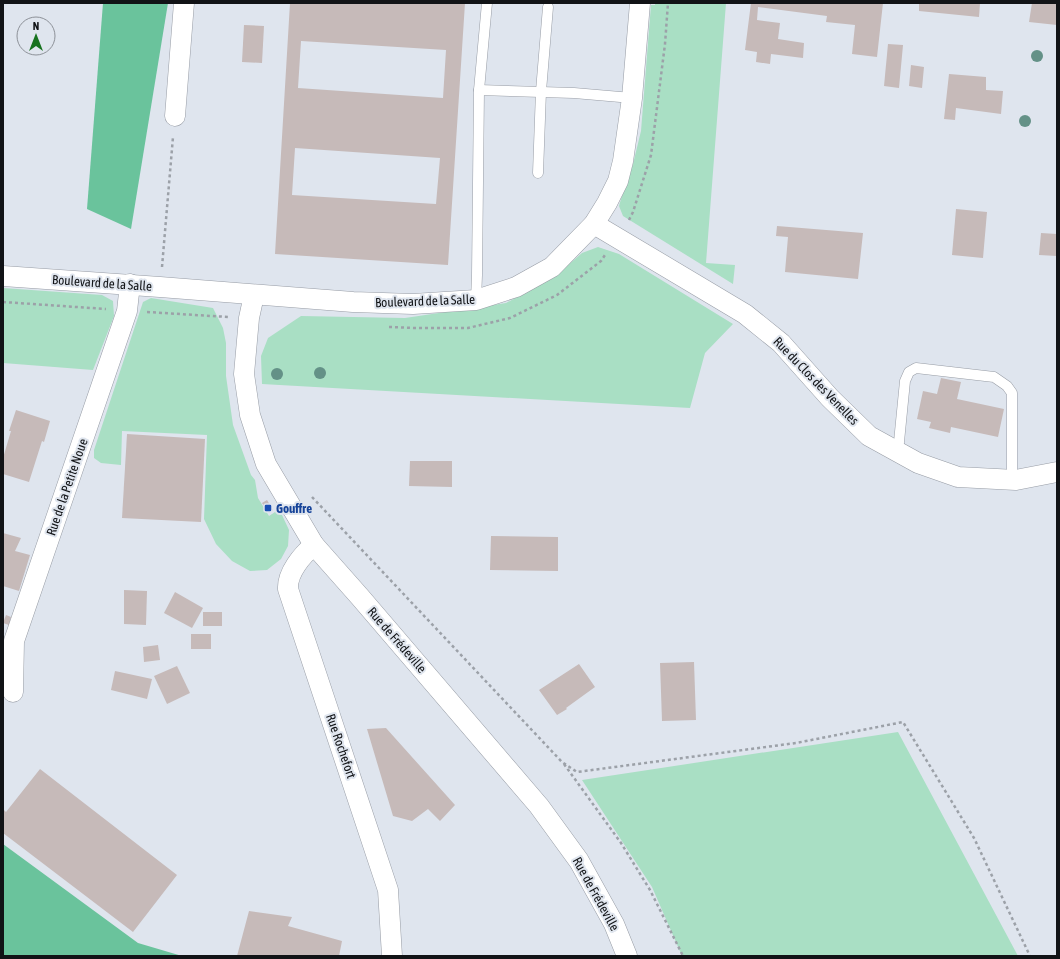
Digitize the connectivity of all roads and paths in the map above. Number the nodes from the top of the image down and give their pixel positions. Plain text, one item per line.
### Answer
1 (184, 3) edge
2 (487, 3) edge
3 (640, 3) edge
4 (668, 3) edge
5 (548, 7) dead end
6 (479, 90) junction
7 (541, 92) junction
8 (632, 98) junction
9 (175, 116) joint
10 (538, 173) dead end
11 (594, 224) junction
12 (618, 238) junction
13 (3, 276) edge
14 (130, 284) junction
15 (160, 287) junction
16 (254, 295) junction
17 (476, 300) junction
18 (383, 326) dead end
19 (898, 452) junction
20 (1057, 472) edge
21 (1012, 480) junction
22 (286, 498) junction
23 (314, 545) junction
24 (13, 692) dead end
25 (562, 762) junction
26 (392, 956) edge
27 (627, 956) edge
28 (682, 956) edge
29 (1030, 956) edge

1 - 9 street
2 - 6 lane
3 - 8 street, Boulevard de la Salle
4 - 12 path
5 - 7 lane
6 - 7 lane
6 - 17 lane
7 - 8 lane
7 - 10 lane
8 - 11 street, Boulevard de la Salle
9 - 15 path
11 - 12 street, Rue du Clos des Venelles
11 - 17 street, Boulevard de la Salle
12 - 18 path
12 - 19 street, Rue du Clos des Venelles
13 - 14 street, Boulevard de la Salle
14 - 15 street, Boulevard de la Salle
14 - 24 street, Rue de la Petite Noue
15 - 16 street, Boulevard de la Salle
16 - 17 street, Boulevard de la Salle
16 - 22 street, Rue de Frédeville
19 - 21 street, Rue du Clos des Venelles
19 - 21 lane
20 - 21 street, Rue du Clos des Venelles
22 - 23 street, Rue de Frédeville
22 - 25 path
23 - 26 street, Rue Rochefort
23 - 27 street, Rue de Frédeville
25 - 28 path
25 - 29 path

